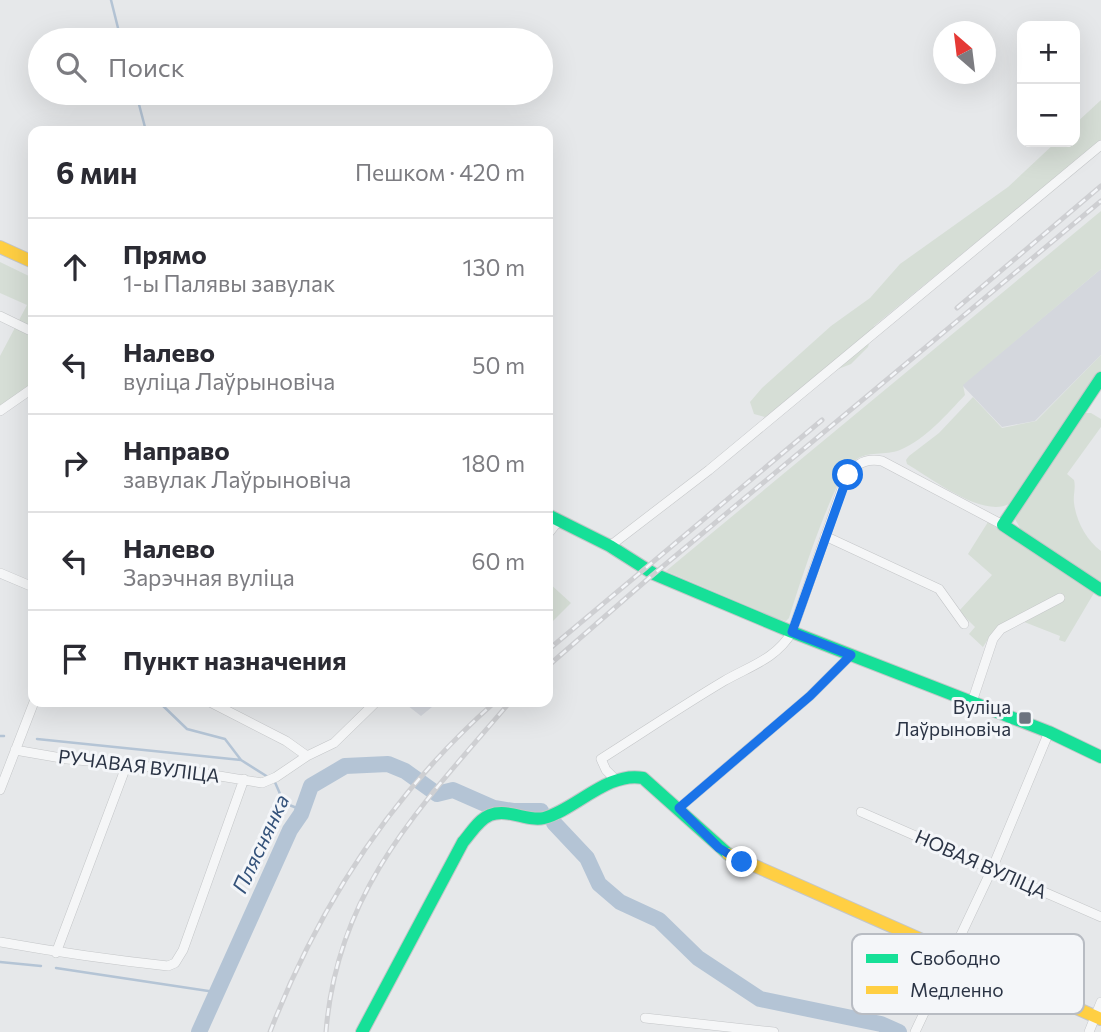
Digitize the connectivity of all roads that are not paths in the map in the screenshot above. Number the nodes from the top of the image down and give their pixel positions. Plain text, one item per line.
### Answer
1 (1101, 145) edge
2 (0, 247) edge
3 (28, 260) edge
4 (0, 316) edge
5 (28, 330) edge
6 (1101, 378) edge
7 (28, 391) edge
8 (0, 411) edge
9 (553, 517) edge
10 (1003, 525) junction
11 (825, 536) junction
12 (610, 546) junction
13 (0, 573) edge
14 (28, 585) edge
15 (1101, 590) edge
16 (1060, 598) dead end
17 (964, 624) dead end
18 (792, 632) junction
19 (851, 655) junction
20 (972, 702) junction
21 (32, 707) edge
22 (220, 707) edge
23 (371, 707) edge
24 (1049, 732) junction
25 (15, 750) junction
26 (307, 756) junction
27 (1101, 757) edge
28 (127, 764) junction
29 (244, 779) junction
30 (616, 780) junction
31 (0, 790) edge
32 (679, 808) junction
33 (861, 812) dead end
34 (992, 869) junction
35 (1101, 917) edge
36 (908, 934) edge
37 (963, 934) edge
38 (0, 942) edge
39 (56, 953) junction
40 (1101, 1002) edge
41 (924, 1014) edge
42 (645, 1018) dead end
43 (1098, 1018) edge
44 (916, 1031) edge
45 (362, 1032) edge
46 (774, 1032) edge
47 (1089, 1032) edge

1 - 12 street
2 - 3 street
4 - 5 street
6 - 10 street
7 - 8 street
9 - 12 street
10 - 11 street
10 - 15 street
11 - 17 street
11 - 18 street
12 - 18 street
13 - 14 street
16 - 20 street
18 - 19 street
18 - 30 street
19 - 20 street
19 - 32 street
20 - 24 street
21 - 25 street
22 - 26 street
23 - 26 street
24 - 27 street
24 - 34 street
25 - 28 street, РУЧАВАЯ ВУЛІЦА
25 - 31 street
26 - 29 street, РУЧАВАЯ ВУЛІЦА
28 - 29 street, РУЧАВАЯ ВУЛІЦА
28 - 39 street
29 - 39 street
30 - 32 street
30 - 45 street
32 - 36 street
33 - 34 street, НОВАЯ ВУЛІЦА
34 - 35 street, НОВАЯ ВУЛІЦА
34 - 37 street
38 - 39 street
40 - 43 street
41 - 44 street
42 - 46 street
43 - 47 street

